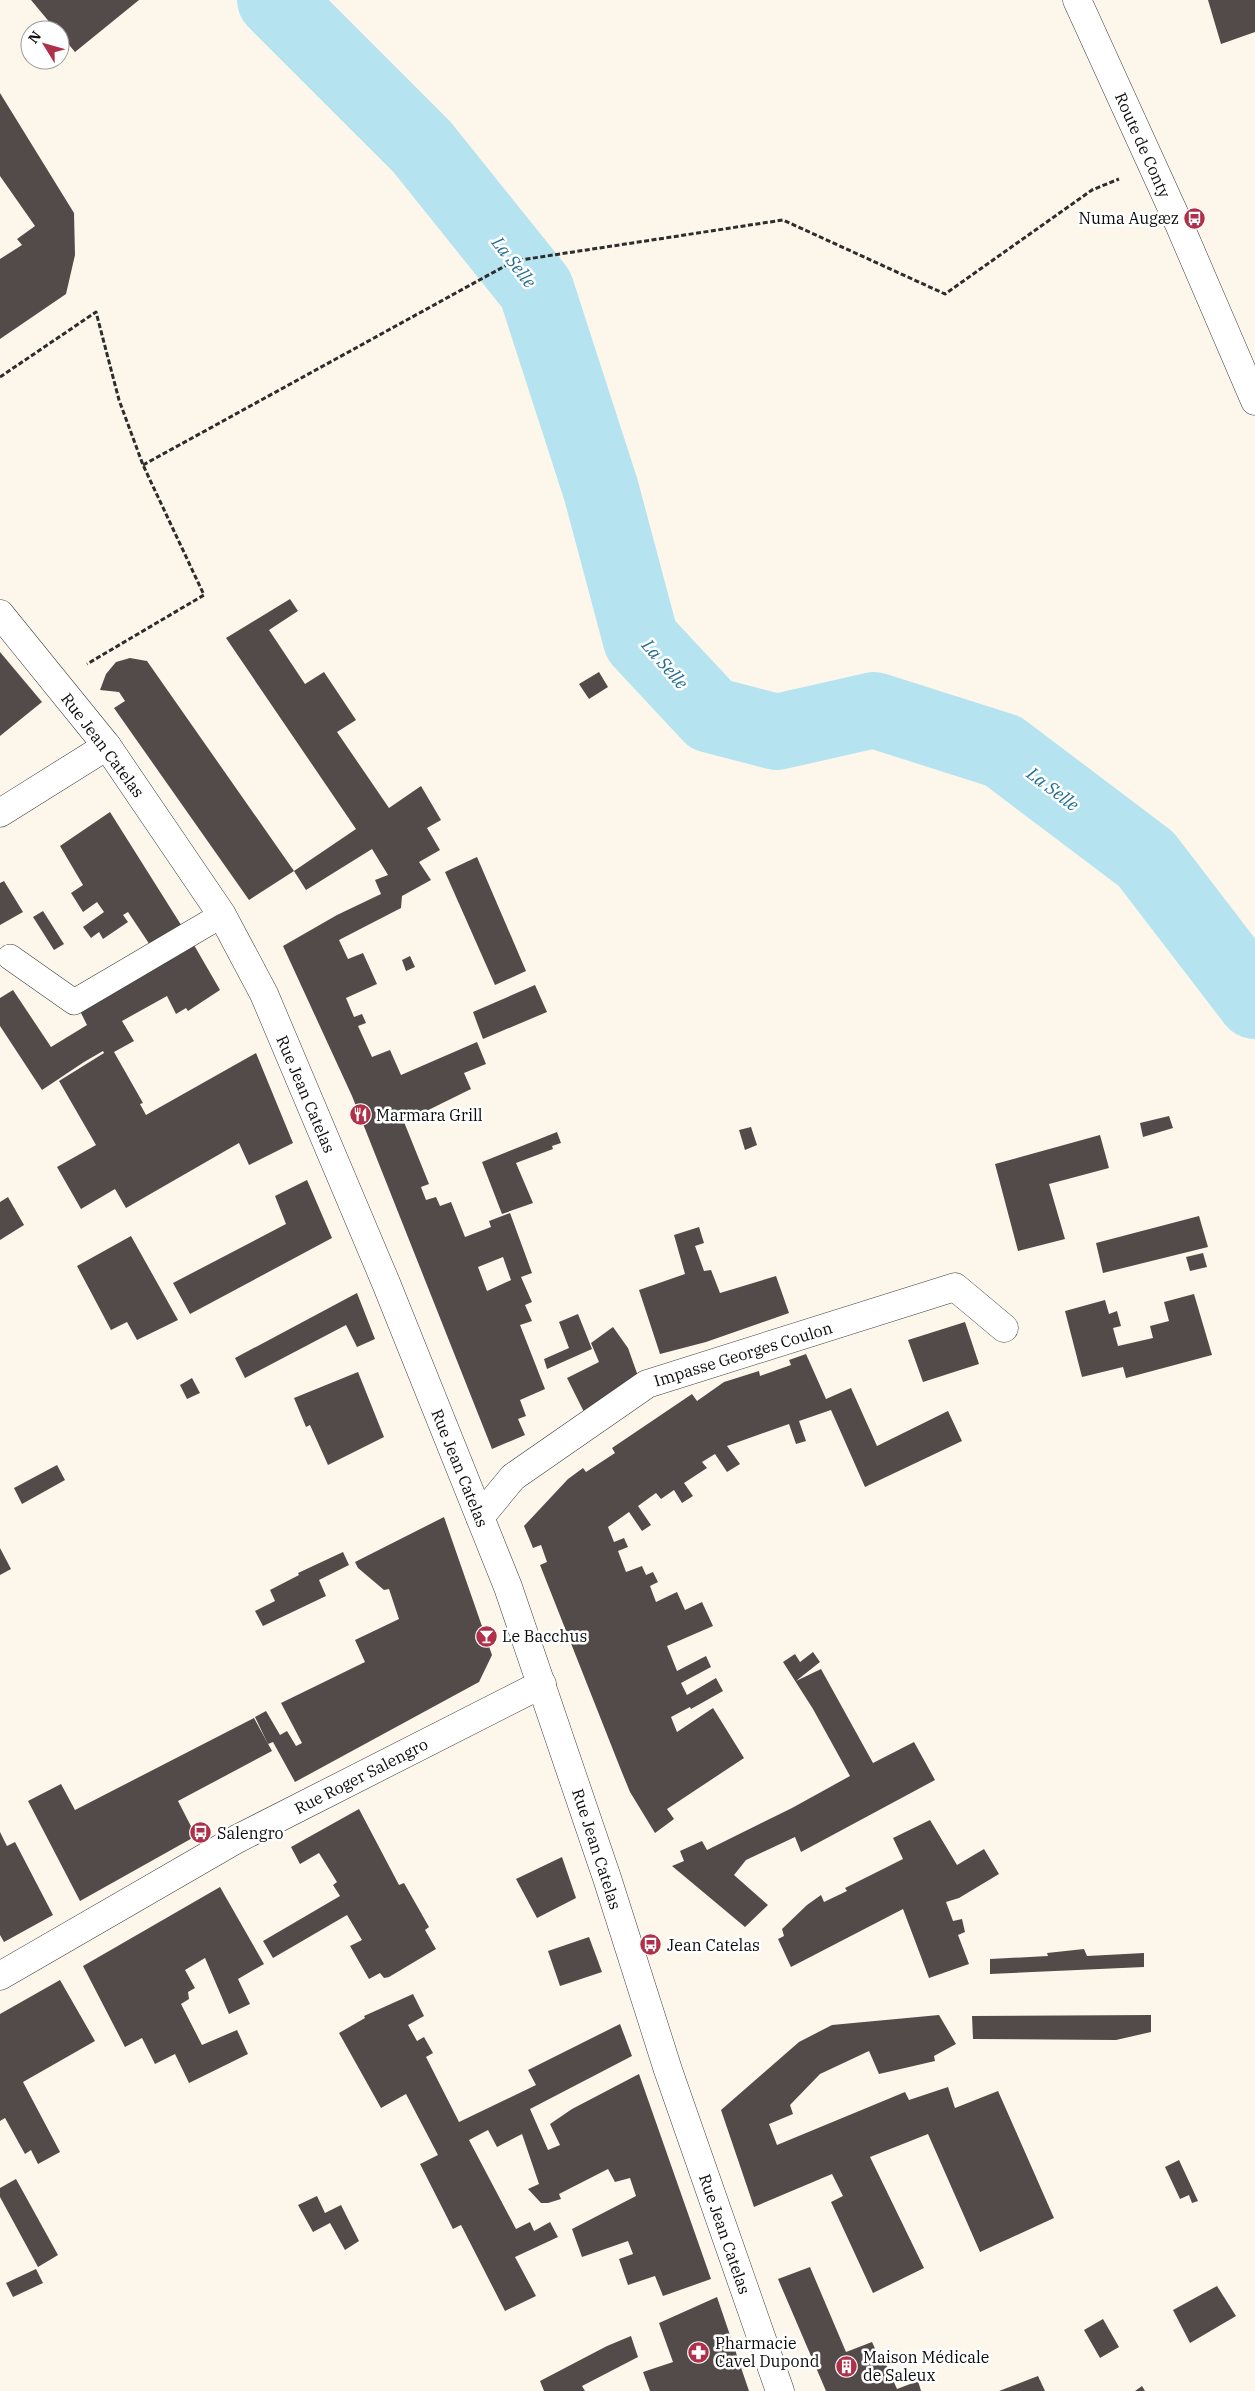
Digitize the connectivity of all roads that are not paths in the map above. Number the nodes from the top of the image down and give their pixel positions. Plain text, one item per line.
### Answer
1 (1077, 0) edge
2 (1248, 369) edge
3 (1255, 401) edge
4 (0, 614) edge
5 (107, 746) junction
6 (0, 813) edge
7 (222, 915) junction
8 (10, 957) dead end
9 (1004, 1328) dead end
10 (480, 1517) junction
11 (542, 1684) junction
12 (0, 1976) edge
13 (780, 2391) edge

1 - 2 street, Route de Conty
2 - 3 street, Route de Conty
4 - 5 street, Rue Jean Catelas
5 - 6 street
5 - 7 street, Rue Jean Catelas
7 - 8 lane
7 - 10 street, Rue Jean Catelas
9 - 10 street, Impasse Georges Coulon
10 - 11 street, Rue Jean Catelas
11 - 12 street, Rue Roger Salengro
11 - 13 street, Rue Jean Catelas

